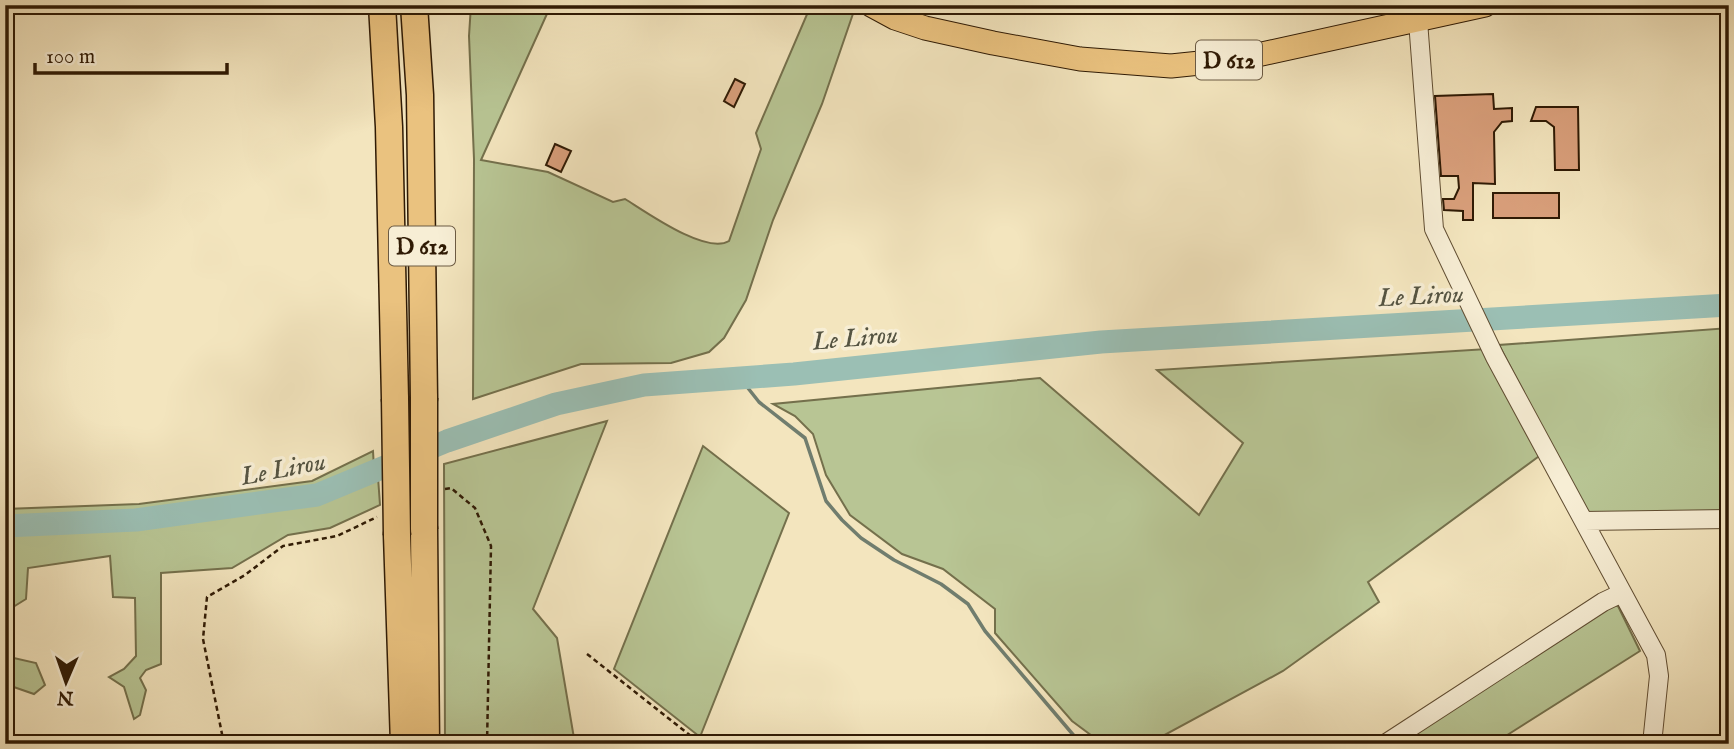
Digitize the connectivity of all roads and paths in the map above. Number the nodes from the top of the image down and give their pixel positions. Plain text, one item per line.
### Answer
1 (369, 5) edge
2 (382, 5) edge
3 (414, 5) edge
4 (428, 5) edge
5 (871, 5) edge
6 (901, 5) edge
7 (1485, 5) edge
8 (1429, 14) edge
9 (970, 38) junction
10 (420, 95) junction
11 (389, 127) junction
12 (440, 491) dead end
13 (1729, 519) edge
14 (1584, 521) junction
15 (391, 524) junction
16 (1622, 593) junction
17 (587, 654) dead end
18 (224, 744) edge
19 (404, 744) edge
20 (426, 744) edge
21 (487, 744) edge
22 (701, 744) edge
23 (1385, 744) edge
24 (1652, 744) edge

1 - 11 highway, D 612
2 - 11 highway
3 - 10 highway
4 - 10 highway, D 612
5 - 9 main road, D 612
6 - 9 main road, D 612
7 - 8 main road, D 612
8 - 9 main road, D 612
8 - 14 street
10 - 20 highway, D 612, bridge
11 - 15 highway, D 612, bridge
12 - 21 path
13 - 14 street
14 - 16 street
15 - 18 path
15 - 19 highway, D 612
16 - 23 street
16 - 24 street
17 - 22 path

